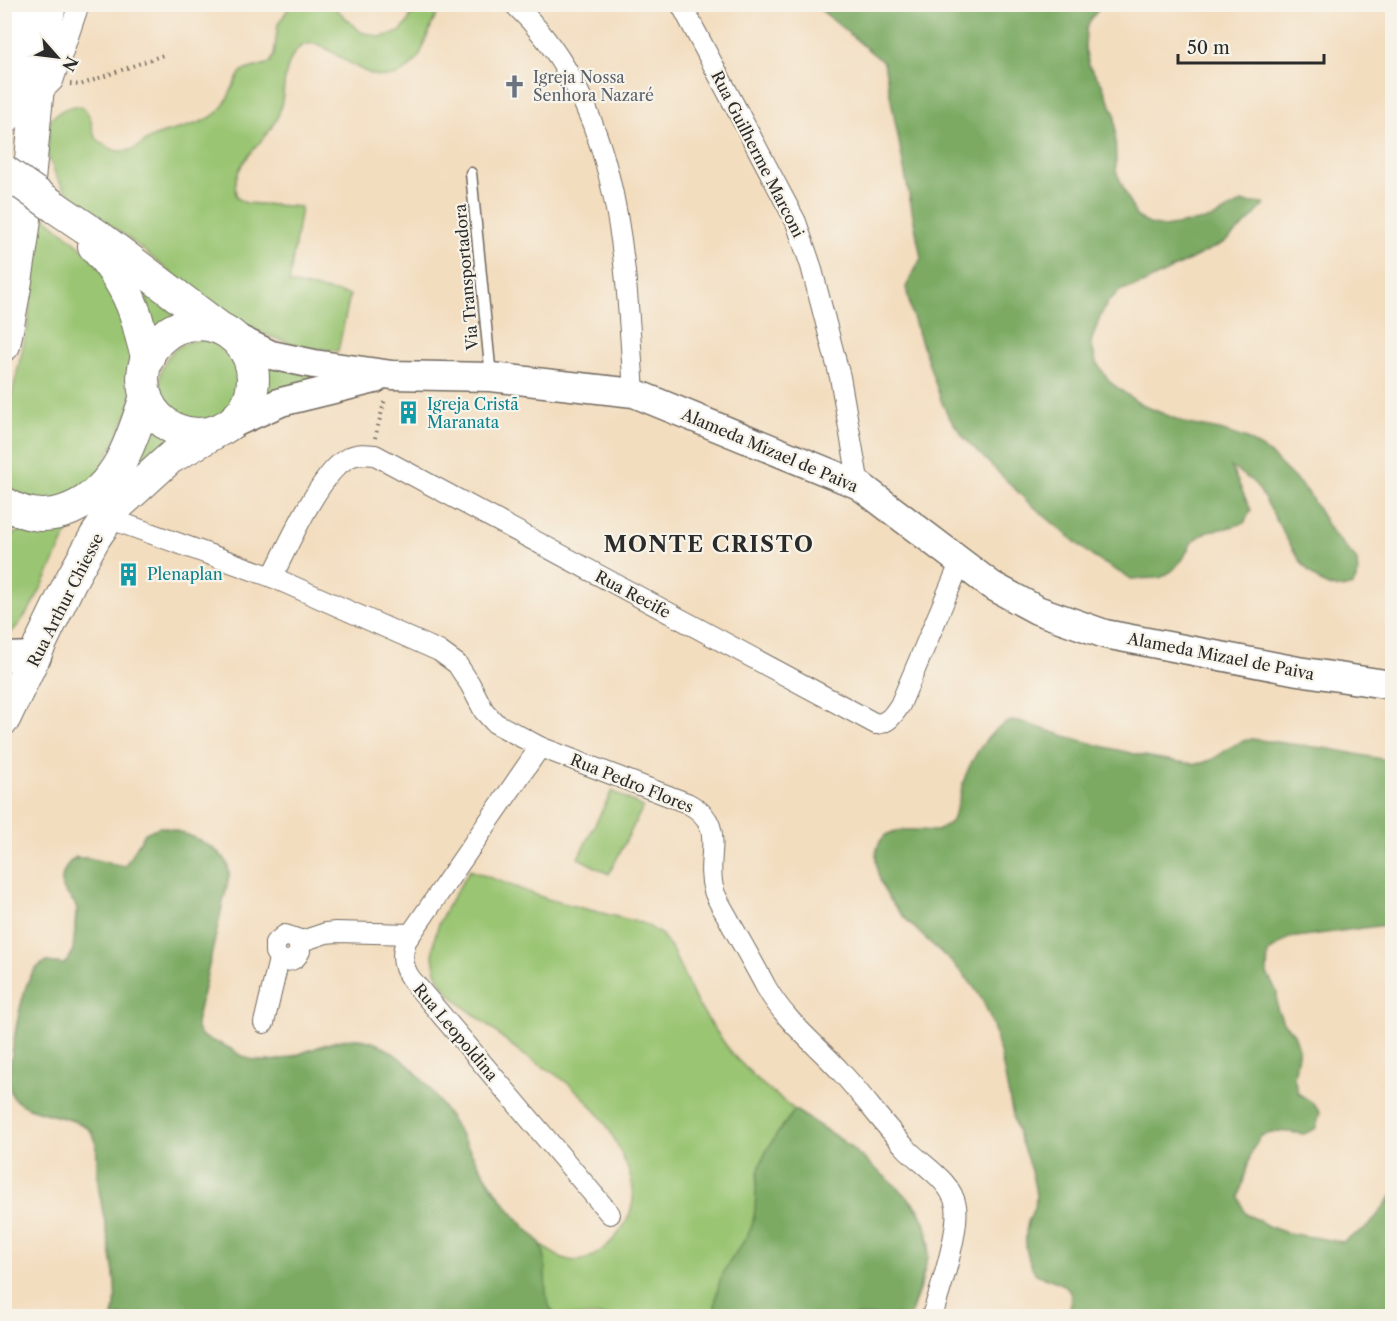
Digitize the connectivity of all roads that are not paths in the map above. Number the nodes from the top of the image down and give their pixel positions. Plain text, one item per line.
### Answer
1 (18, 4) edge
2 (50, 4) edge
3 (79, 4) edge
4 (514, 4) edge
5 (681, 4) edge
6 (36, 92) junction
7 (4, 118) edge
8 (4, 171) edge
9 (471, 173) dead end
10 (64, 213) junction
11 (228, 334) junction
12 (4, 345) edge
13 (148, 358) junction
14 (392, 375) junction
15 (490, 377) junction
16 (634, 393) junction
17 (146, 396) junction
18 (225, 428) junction
19 (859, 485) junction
20 (12, 512) edge
21 (108, 518) junction
22 (961, 561) junction
23 (272, 577) junction
24 (37, 656) junction
25 (4, 657) edge
26 (1392, 685) edge
27 (4, 719) edge
28 (540, 747) junction
29 (411, 934) junction
30 (264, 1023) dead end
31 (610, 1214) dead end
32 (932, 1317) edge

1 - 7 highway
2 - 6 main road
3 - 6 street
4 - 16 street
5 - 19 street, Rua Guilherme Marconi
6 - 12 main road
8 - 10 main road, bridge
9 - 15 lane, Via Transportadora
10 - 11 main road
10 - 13 main road
11 - 13 main road
11 - 14 street
11 - 18 main road
13 - 17 main road
14 - 15 street, Alameda Mizael de Paiva
14 - 18 street
15 - 16 street, Alameda Mizael de Paiva
16 - 19 street, Alameda Mizael de Paiva
17 - 18 main road
17 - 20 main road
18 - 21 main road, Rua Arthur Chiesse
19 - 22 street, Alameda Mizael de Paiva
21 - 23 street, Rua Pedro Flores
21 - 24 main road, Rua Arthur Chiesse
22 - 23 street, Rua Recife
22 - 26 street, Alameda Mizael de Paiva
23 - 28 street, Rua Pedro Flores
24 - 25 street
24 - 27 main road, Rua Arthur Chiesse
28 - 29 street, Rua Leopoldina
28 - 32 street, Rua Pedro Flores
29 - 30 street
29 - 31 street, Rua Leopoldina

